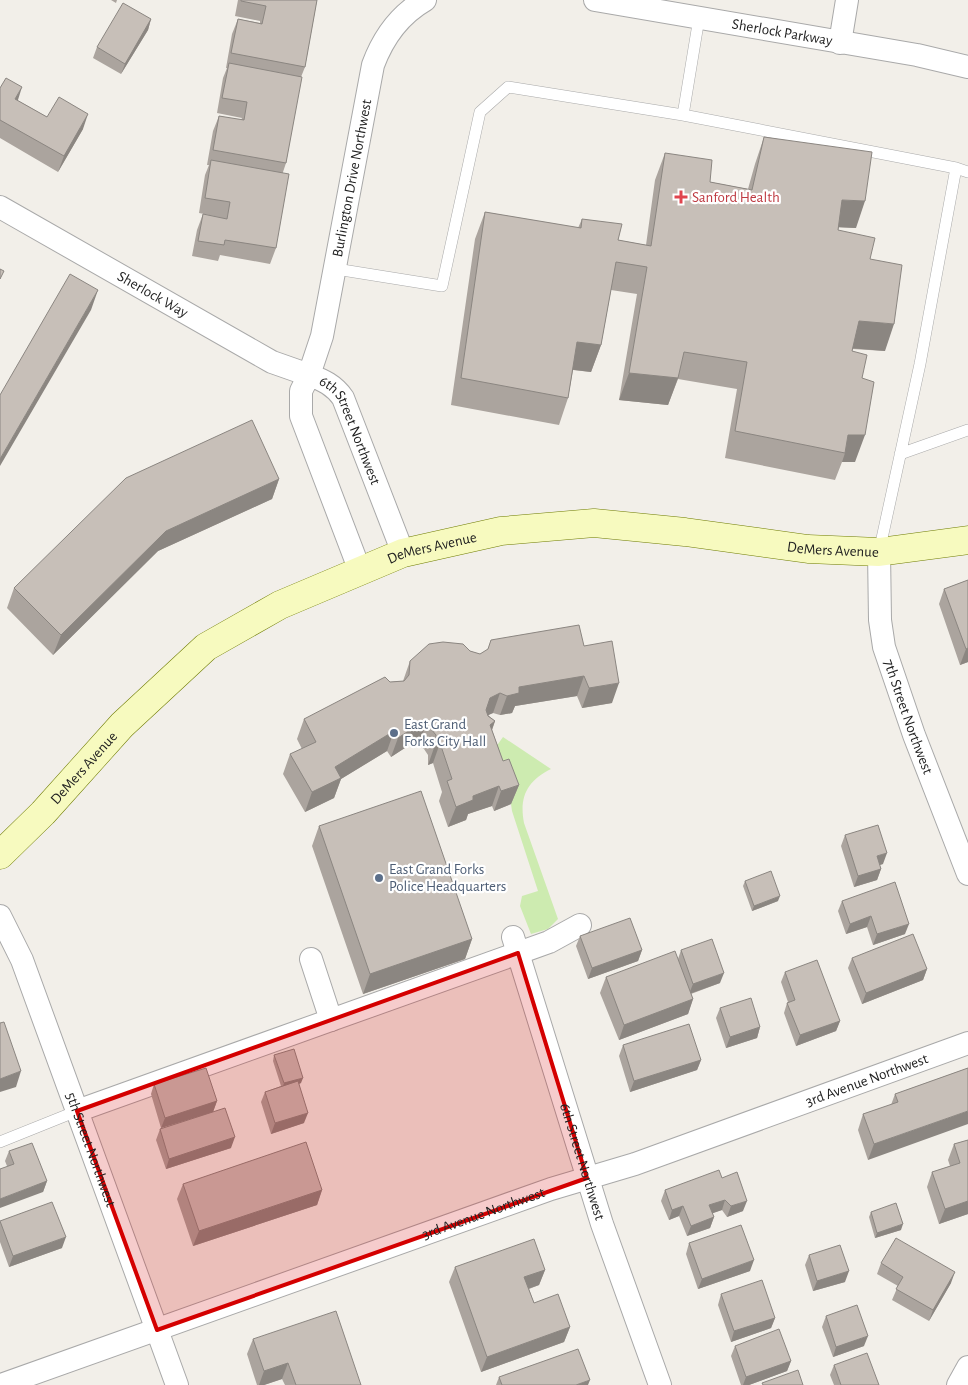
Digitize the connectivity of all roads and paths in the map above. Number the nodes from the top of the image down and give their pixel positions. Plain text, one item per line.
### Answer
1 (425, 0) edge
2 (595, 0) edge
3 (847, 0) edge
4 (699, 18) junction
5 (840, 43) junction
6 (968, 67) edge
7 (683, 115) junction
8 (956, 168) junction
9 (968, 172) edge
10 (0, 207) edge
11 (336, 269) junction
12 (309, 375) junction
13 (968, 430) edge
14 (900, 454) junction
15 (968, 540) edge
16 (879, 552) junction
17 (403, 553) junction
18 (360, 572) junction
19 (0, 855) edge
20 (968, 874) edge
21 (0, 916) edge
22 (580, 925) dead end
23 (515, 945) junction
24 (311, 959) dead end
25 (331, 1020) junction
26 (968, 1043) edge
27 (77, 1111) junction
28 (0, 1142) edge
29 (587, 1178) junction
30 (157, 1330) junction
31 (968, 1367) edge
32 (1, 1385) edge
33 (177, 1385) edge
34 (660, 1385) edge
35 (958, 1385) edge

1 - 11 street, Burlington Drive Northwest
2 - 4 street, Sherlock Parkway
3 - 5 street
4 - 5 street, Sherlock Parkway
4 - 7 lane
5 - 6 street, Sherlock Parkway
7 - 8 lane
7 - 11 lane
8 - 9 lane
8 - 14 lane
10 - 12 street, Sherlock Way
11 - 12 street, Burlington Drive Northwest
12 - 17 street, 6th Street Northwest
12 - 18 street, 6th Street Northwest
13 - 14 lane
14 - 16 lane
15 - 16 main road, DeMers Avenue
16 - 17 main road, DeMers Avenue
16 - 20 street, 7th Street Northwest
17 - 18 main road, DeMers Avenue
18 - 19 main road, DeMers Avenue
21 - 27 street, 5th Street Northwest
22 - 23 street
23 - 25 street
23 - 29 street, 6th Street Northwest
24 - 25 street
25 - 27 street
26 - 29 street, 3rd Avenue Northwest
27 - 28 lane
27 - 30 street, 5th Street Northwest
29 - 30 street, 3rd Avenue Northwest
29 - 34 street, 6th Street Northwest
30 - 32 street, 3rd Avenue Northwest
30 - 33 street, 5th Street Northwest
31 - 35 street

